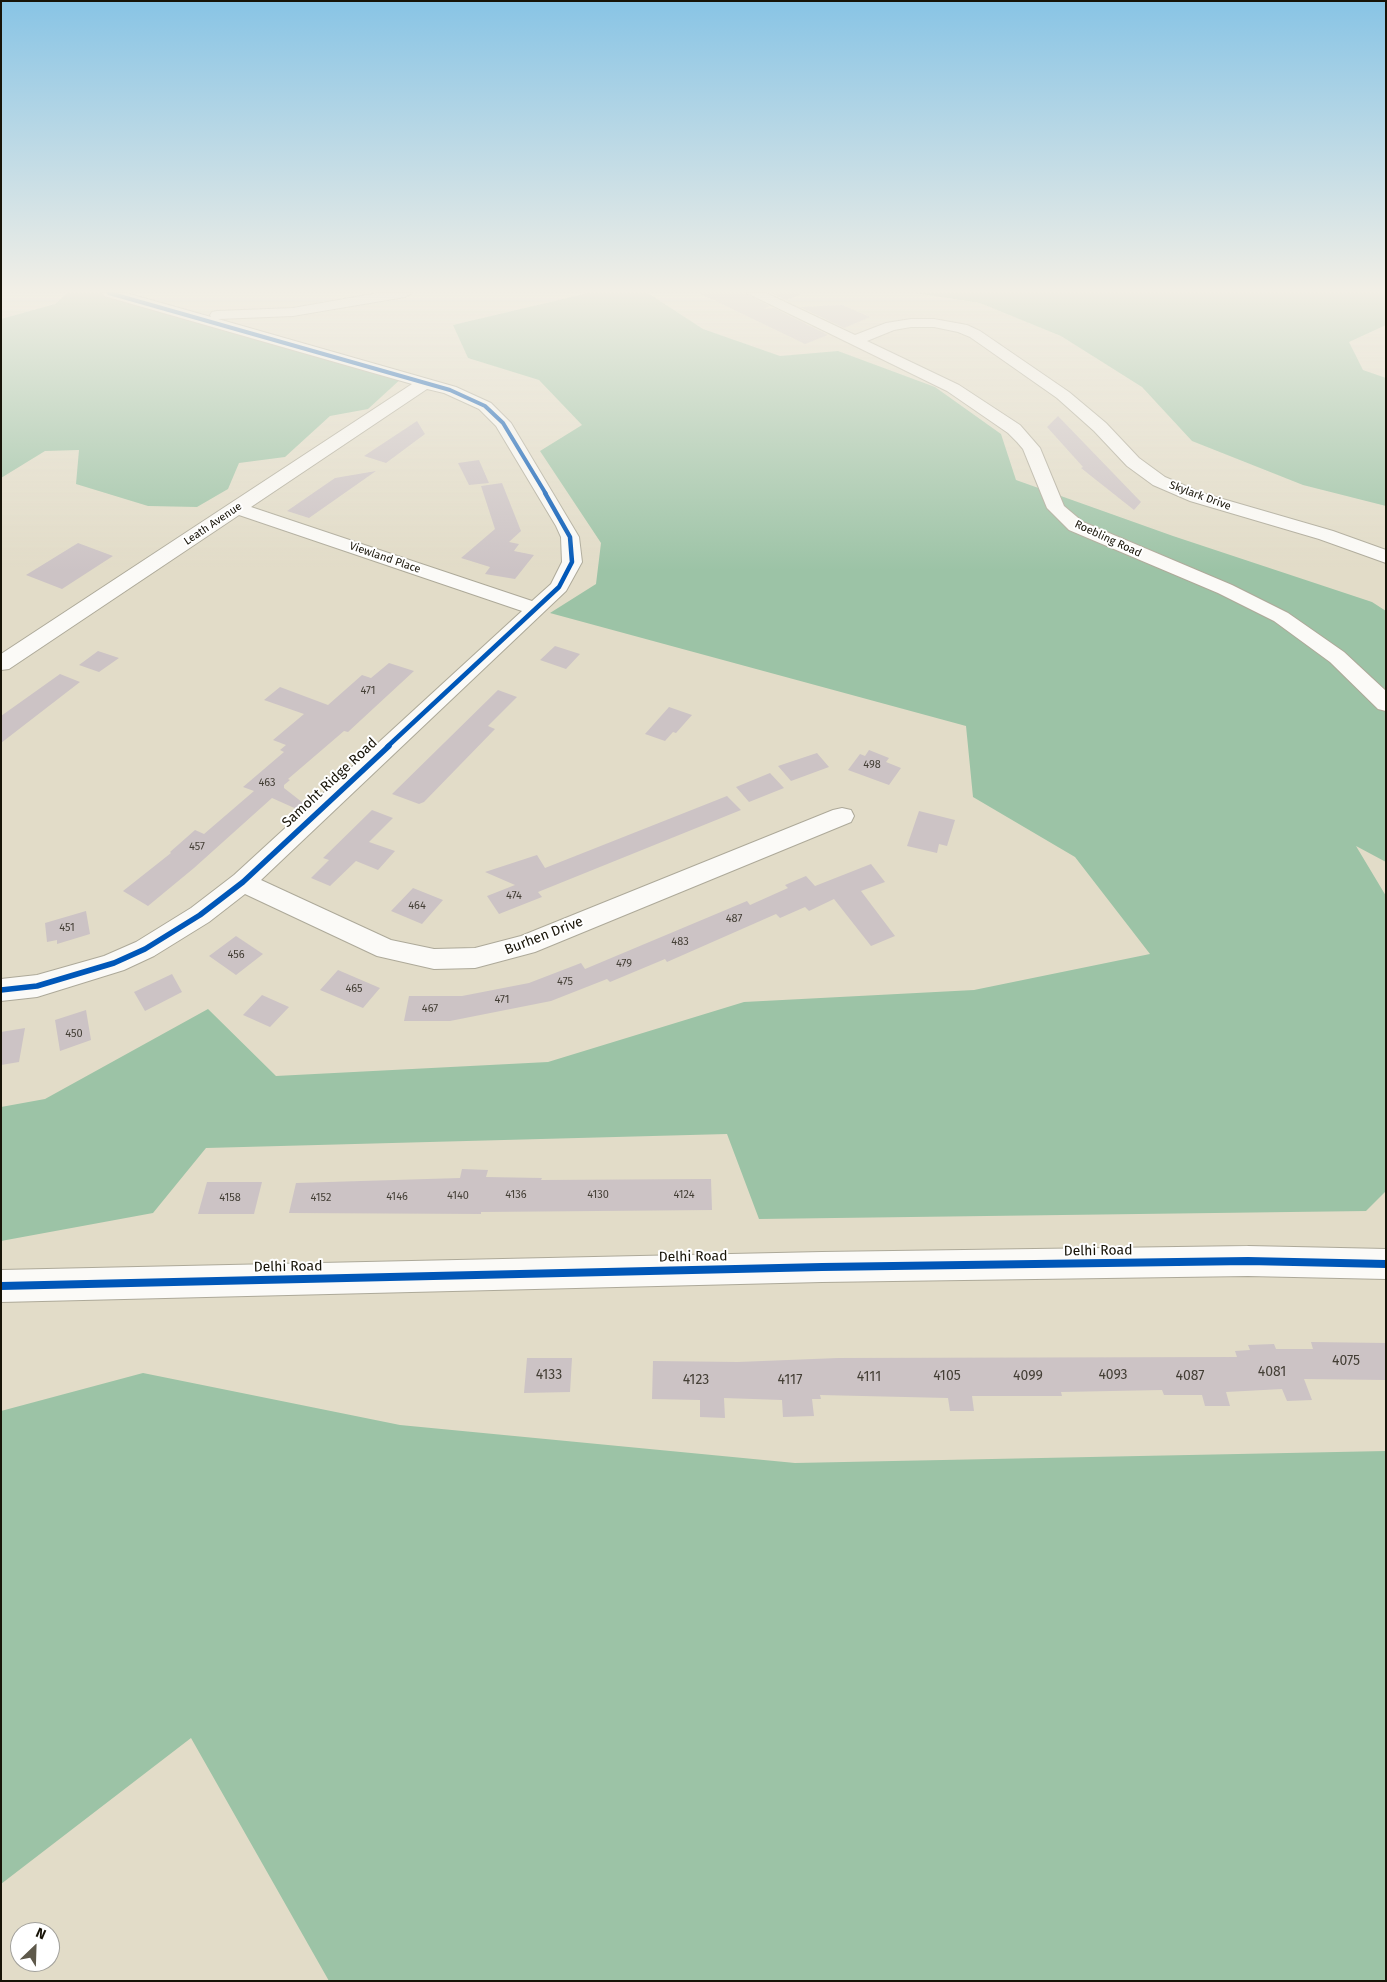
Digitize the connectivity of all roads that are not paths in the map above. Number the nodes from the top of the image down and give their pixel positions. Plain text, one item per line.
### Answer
1 (421, 385) edge
2 (434, 385) edge
3 (949, 385) edge
4 (1051, 385) edge
5 (236, 508) junction
6 (1386, 557) edge
7 (534, 608) junction
8 (1, 664) edge
9 (1386, 704) edge
10 (842, 816) dead end
11 (243, 882) junction
12 (1, 990) edge
13 (1386, 1264) edge
14 (1, 1286) edge

1 - 5 street, Leath Avenue
2 - 7 street, Samoht Ridge Road
3 - 9 street, Roebling Road
4 - 6 street, Skylark Drive
5 - 7 street, Viewland Place
5 - 8 street, Leath Avenue
7 - 11 street, Samoht Ridge Road
10 - 11 street, Burhen Drive
11 - 12 street, Samoht Ridge Road
13 - 14 street, Delhi Road

